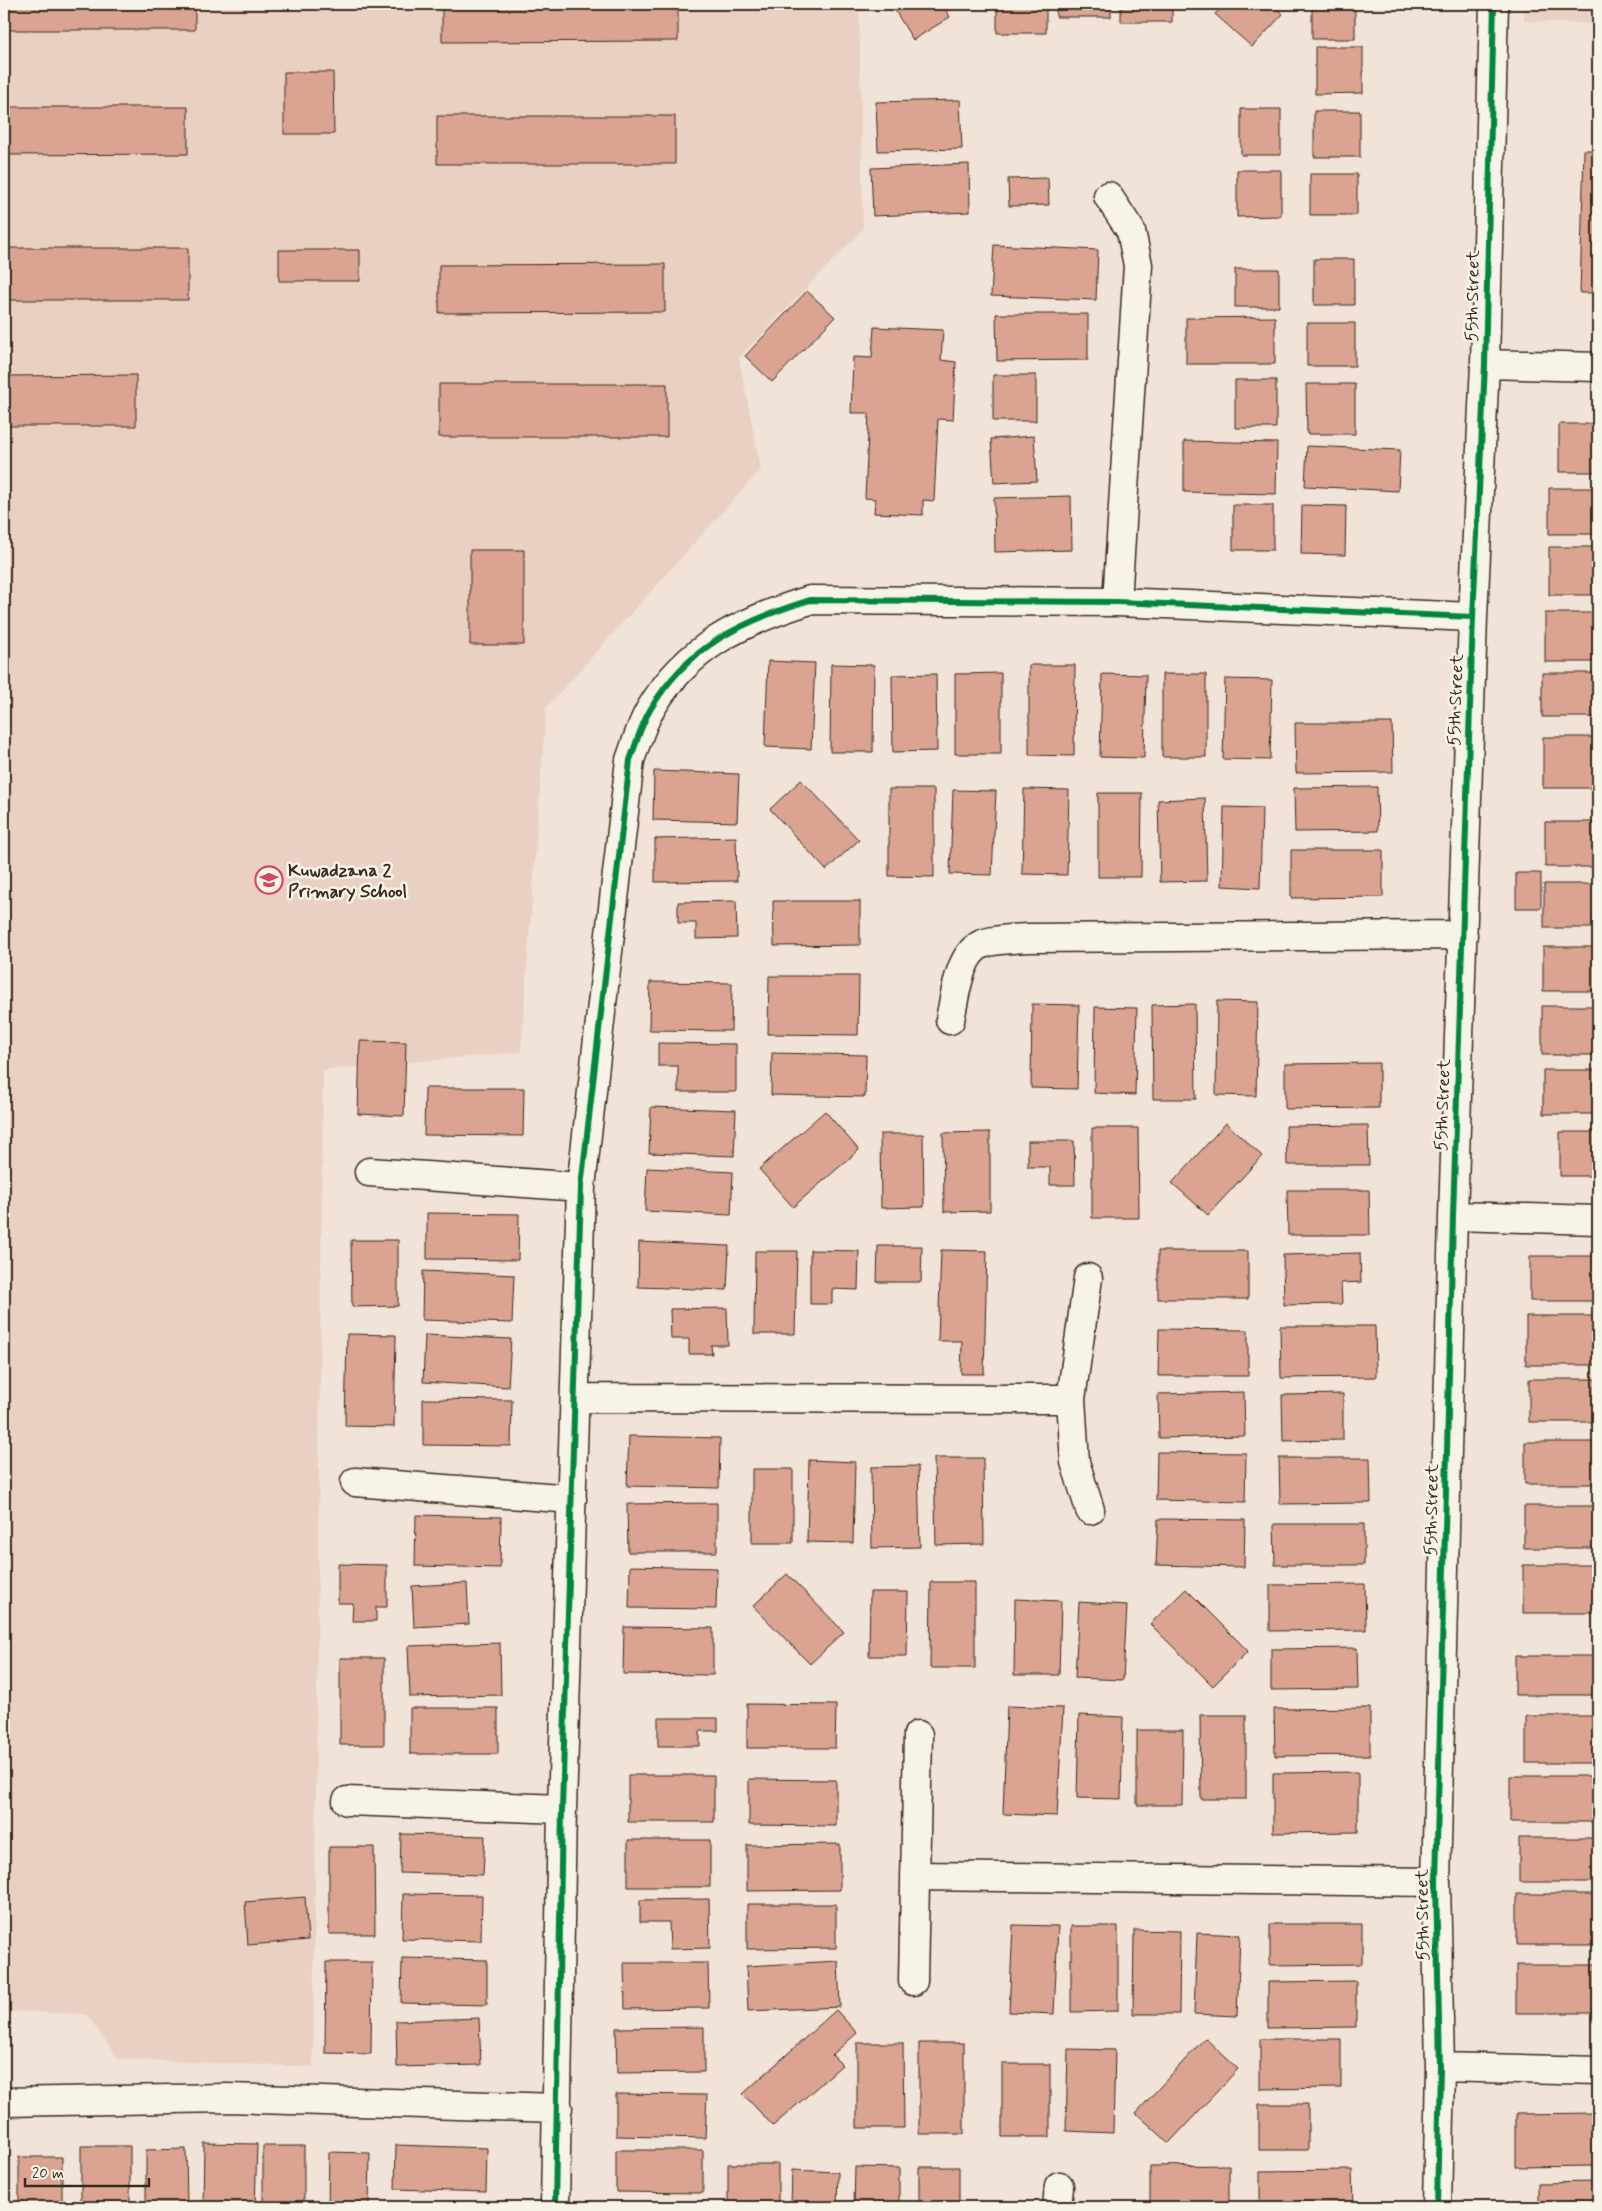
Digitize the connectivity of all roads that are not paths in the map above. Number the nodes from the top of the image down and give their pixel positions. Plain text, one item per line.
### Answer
1 (1494, 4) edge
2 (1108, 196) dead end
3 (1486, 364) junction
4 (1598, 367) edge
5 (1117, 602) junction
6 (1473, 617) junction
7 (1463, 935) junction
8 (950, 1020) dead end
9 (369, 1172) dead end
10 (582, 1187) junction
11 (1453, 1216) junction
12 (1598, 1220) edge
13 (1088, 1278) dead end
14 (575, 1398) junction
15 (1071, 1399) junction
16 (355, 1482) dead end
17 (572, 1499) junction
18 (1090, 1510) dead end
19 (918, 1735) dead end
20 (347, 1801) dead end
21 (562, 1809) junction
22 (915, 1876) junction
23 (1436, 1882) junction
24 (913, 1981) dead end
25 (1440, 2067) junction
26 (1598, 2071) edge
27 (4, 2102) edge
28 (558, 2108) junction
29 (555, 2207) edge
30 (1437, 2207) edge

1 - 3 street, 55th Street
2 - 5 street
3 - 4 street
3 - 6 street, 55th Street
5 - 6 street
5 - 10 street
6 - 7 street, 55th Street
7 - 8 street
7 - 11 street, 55th Street
9 - 10 street
10 - 14 street
11 - 12 street
11 - 23 street, 55th Street
13 - 15 street
14 - 15 street
14 - 17 street
15 - 18 street
16 - 17 street
17 - 21 street
19 - 22 street
20 - 21 street
21 - 28 street
22 - 23 street
22 - 24 street
23 - 25 street, 55th Street
25 - 26 street
25 - 30 street, 55th Street
27 - 28 street
28 - 29 street

